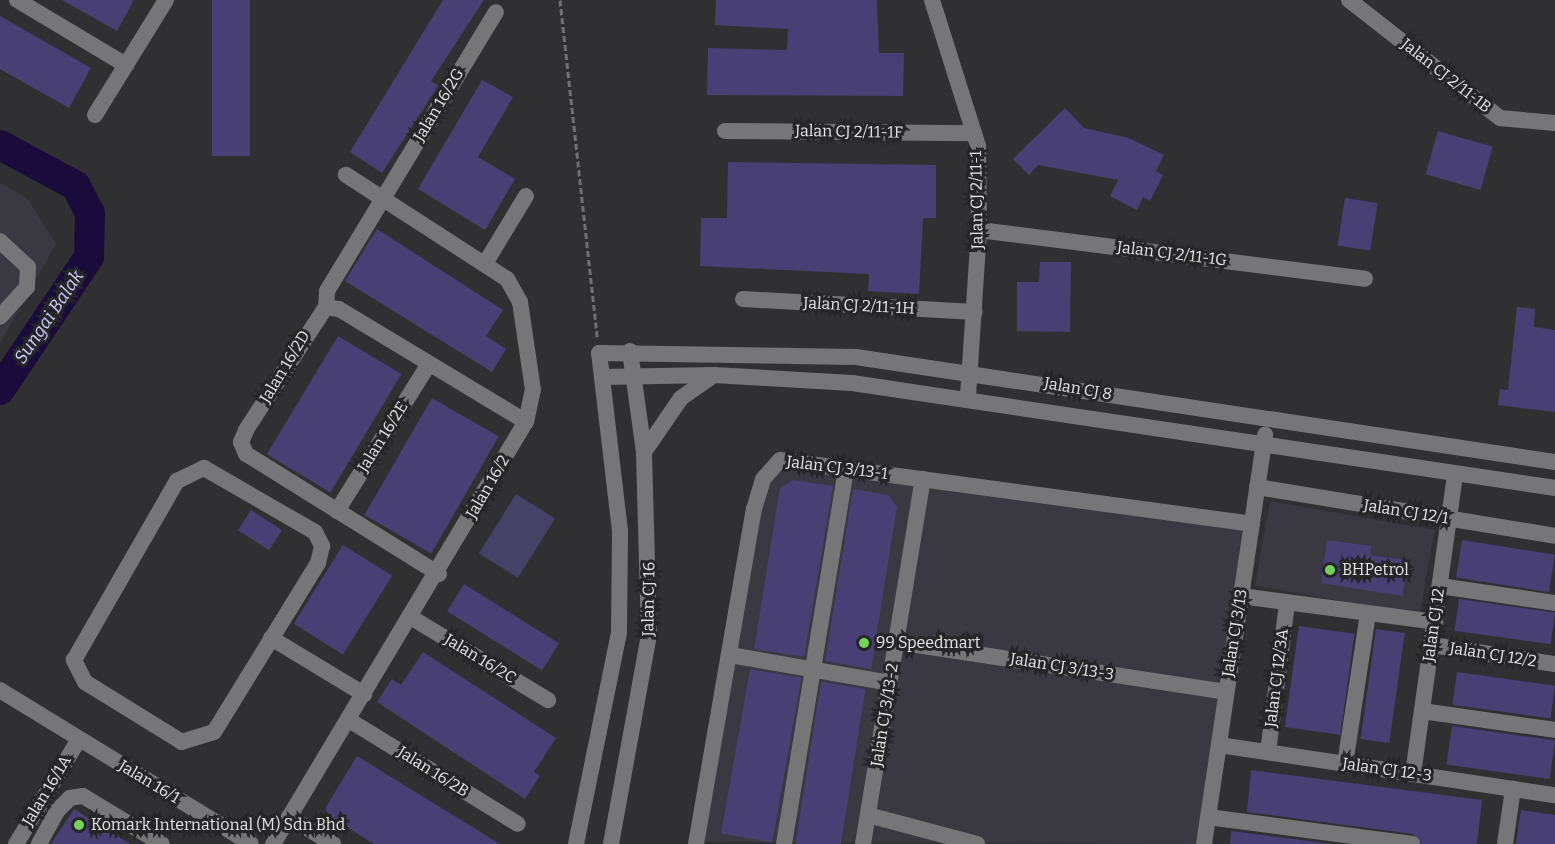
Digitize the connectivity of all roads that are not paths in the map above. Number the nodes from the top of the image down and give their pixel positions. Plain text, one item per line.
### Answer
1 (17, 0) edge
2 (932, 0) edge
3 (1349, 0) edge
4 (163, 1) edge
5 (496, 12) dead end
6 (126, 65) junction
7 (95, 115) dead end
8 (1555, 123) edge
9 (725, 131) dead end
10 (974, 133) junction
11 (346, 175) dead end
12 (526, 196) dead end
13 (383, 198) junction
14 (979, 230) junction
15 (0, 241) edge
16 (486, 262) junction
17 (1365, 279) dead end
18 (743, 299) dead end
19 (333, 308) junction
20 (975, 312) junction
21 (0, 317) edge
22 (630, 351) junction
23 (599, 353) joint
24 (429, 364) junction
25 (970, 370) junction
26 (632, 375) junction
27 (714, 375) junction
28 (602, 377) junction
29 (968, 397) junction
30 (1267, 421) junction
31 (526, 422) junction
32 (1263, 446) junction
33 (644, 452) junction
34 (1555, 462) edge
35 (846, 469) junction
36 (1455, 475) junction
37 (923, 479) junction
38 (1257, 487) junction
39 (1555, 489) edge
40 (337, 511) junction
41 (1450, 519) junction
42 (1252, 524) junction
43 (1555, 536) edge
44 (439, 574) junction
45 (1440, 586) junction
46 (1241, 596) junction
47 (1287, 603) junction
48 (1555, 603) edge
49 (1368, 614) junction
50 (412, 618) junction
51 (1435, 622) junction
52 (271, 638) junction
53 (897, 642) junction
54 (1432, 645) junction
55 (730, 655) junction
56 (1555, 664) edge
57 (811, 669) junction
58 (890, 683) junction
59 (0, 690) edge
60 (1226, 692) junction
61 (364, 694) junction
62 (548, 700) dead end
63 (1422, 711) junction
64 (349, 720) junction
65 (1555, 730) edge
66 (79, 739) junction
67 (1218, 745) junction
68 (1268, 752) junction
69 (1345, 764) junction
70 (1413, 774) junction
71 (1513, 789) junction
72 (1555, 795) edge
73 (868, 815) junction
74 (289, 817) junction
75 (1208, 817) junction
76 (518, 824) dead end
77 (16, 844) edge
78 (39, 844) edge
79 (162, 844) edge
80 (251, 844) edge
81 (273, 844) edge
82 (333, 844) edge
83 (576, 844) edge
84 (611, 844) edge
85 (696, 844) edge
86 (784, 844) edge
87 (863, 844) edge
88 (977, 844) edge
89 (1204, 844) edge
90 (1412, 844) edge
91 (1505, 844) edge

1 - 6 street
2 - 10 street, Jalan CJ 2/11-1
3 - 8 street, Jalan CJ 2/11-1B
4 - 6 street
5 - 13 street, Jalan 16/2G
6 - 7 street
9 - 10 street, Jalan CJ 2/11-1F
10 - 14 street, Jalan CJ 2/11-1
11 - 13 street, Jalan 16/2
12 - 16 street
13 - 16 street, Jalan 16/2
13 - 19 street, Jalan 16/2G
14 - 17 street, Jalan CJ 2/11-1G
14 - 20 street, Jalan CJ 2/11-1
15 - 21 street
16 - 31 street, Jalan 16/2
18 - 20 street, Jalan CJ 2/11-1H
19 - 24 street
19 - 40 street, Jalan 16/2D
20 - 25 street, Jalan CJ 2/11-1
22 - 23 street, Jalan CJ 8
22 - 25 street, Jalan CJ 8
22 - 26 street, Jalan CJ 16
23 - 28 street, Jalan CJ 16
24 - 31 street
24 - 40 street, Jalan 16/2E
25 - 29 street, Jalan CJ 2/11-1
25 - 30 street, Jalan CJ 8
26 - 27 street, Jalan CJ 8
26 - 28 street, Jalan CJ 8
26 - 33 street, Jalan CJ 16
27 - 29 street, Jalan CJ 8
27 - 33 street
28 - 83 street, Jalan CJ 16
29 - 32 street, Jalan CJ 8
30 - 32 street, Jalan CJ 3/13
30 - 34 street, Jalan CJ 8
31 - 44 street, Jalan 16/2
32 - 36 street, Jalan CJ 8
32 - 38 street, Jalan CJ 3/13
33 - 84 street, Jalan CJ 16
35 - 37 street, Jalan CJ 3/13-1
35 - 55 street, Jalan CJ 3/13-1
35 - 57 street
36 - 39 street, Jalan CJ 8
36 - 41 street, Jalan CJ 12
37 - 42 street, Jalan CJ 3/13-1
37 - 53 street, Jalan CJ 3/13-2
38 - 41 street, Jalan CJ 12/1
38 - 42 street, Jalan CJ 3/13
40 - 44 street
41 - 43 street, Jalan CJ 12/1
41 - 45 street, Jalan CJ 12
42 - 46 street, Jalan CJ 3/13
44 - 50 street, Jalan 16/2
45 - 48 street
45 - 51 street, Jalan CJ 12
46 - 47 street
46 - 60 street, Jalan CJ 3/13
47 - 49 street
47 - 68 street, Jalan CJ 12/3A
49 - 51 street
49 - 69 street
50 - 61 street, Jalan 16/2
50 - 62 street, Jalan 16/2C
51 - 54 street, Jalan CJ 12
52 - 52 street
52 - 61 street
53 - 58 street, Jalan CJ 3/13-2
53 - 60 street, Jalan CJ 3/13-3
54 - 56 street, Jalan CJ 12/2
54 - 63 street, Jalan CJ 12
55 - 57 street
55 - 85 street, Jalan CJ 3/13-1
57 - 58 street
57 - 86 street
58 - 73 street, Jalan CJ 3/13-2
59 - 66 street, Jalan 16/1
60 - 67 street, Jalan CJ 3/13
61 - 64 street, Jalan 16/2
63 - 65 street
63 - 70 street, Jalan CJ 12
64 - 74 street, Jalan 16/2
64 - 76 street, Jalan 16/2B
66 - 77 street, Jalan 16/1A
66 - 80 street, Jalan 16/1
67 - 68 street, Jalan CJ 12-3
67 - 75 street, Jalan CJ 3/13
68 - 69 street, Jalan CJ 12-3
69 - 70 street, Jalan CJ 12-3
70 - 71 street, Jalan CJ 12-3
71 - 72 street, Jalan CJ 12-3
71 - 91 street
73 - 87 street, Jalan CJ 3/13-2
73 - 88 street
74 - 81 street, Jalan 16/2
74 - 82 street
75 - 89 street, Jalan CJ 3/13
75 - 90 street
78 - 79 street

